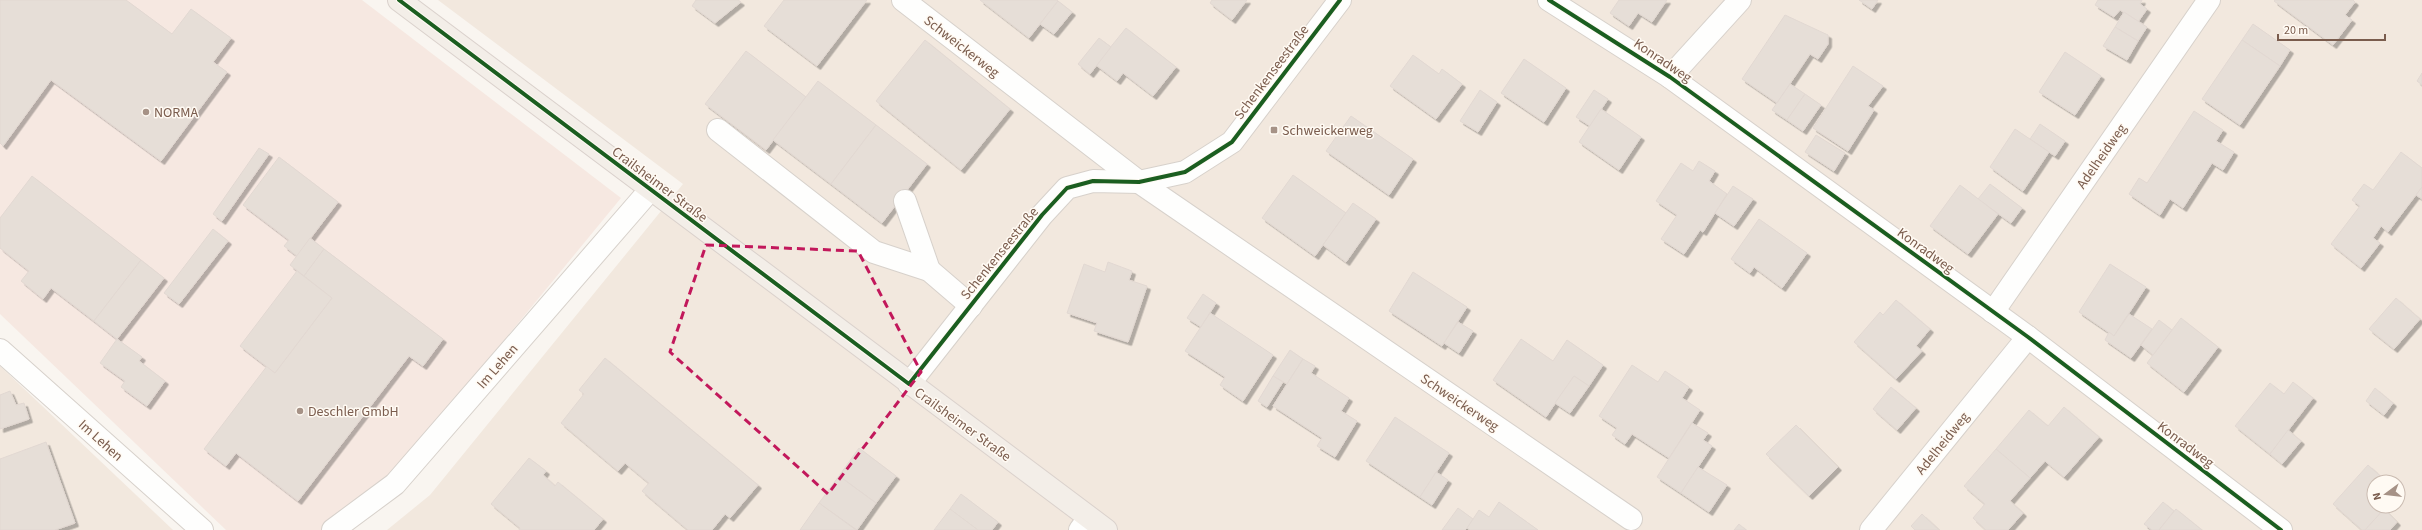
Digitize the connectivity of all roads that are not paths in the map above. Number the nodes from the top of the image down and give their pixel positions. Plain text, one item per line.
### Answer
1 (399, 0) edge
2 (903, 0) edge
3 (1340, 0) edge
4 (1549, 0) edge
5 (1740, 0) edge
6 (2209, 0) edge
7 (1670, 77) junction
8 (718, 130) dead end
9 (1139, 182) junction
10 (650, 190) junction
11 (905, 201) dead end
12 (929, 270) junction
13 (970, 306) junction
14 (1993, 312) junction
15 (2028, 337) junction
16 (0, 350) edge
17 (909, 384) junction
18 (1631, 519) dead end
19 (1092, 526) edge
20 (202, 530) edge
21 (333, 530) edge
22 (1871, 530) edge
23 (2281, 530) edge

1 - 10 main road, Crailsheimer Straße
2 - 9 street, Schweickerweg
3 - 9 street, Schenkenseestraße
4 - 7 street, Konradweg
5 - 7 street
6 - 14 street, Adelheidweg
7 - 14 street, Konradweg
8 - 12 street
9 - 13 street, Schenkenseestraße
9 - 18 street, Schweickerweg
10 - 17 main road, Crailsheimer Straße
10 - 21 street, Im Lehen
11 - 12 street
12 - 13 street
13 - 17 street, Schenkenseestraße
14 - 15 street, Konradweg
15 - 22 street, Adelheidweg
15 - 23 street, Konradweg
16 - 20 street, Im Lehen
17 - 19 main road, Crailsheimer Straße

